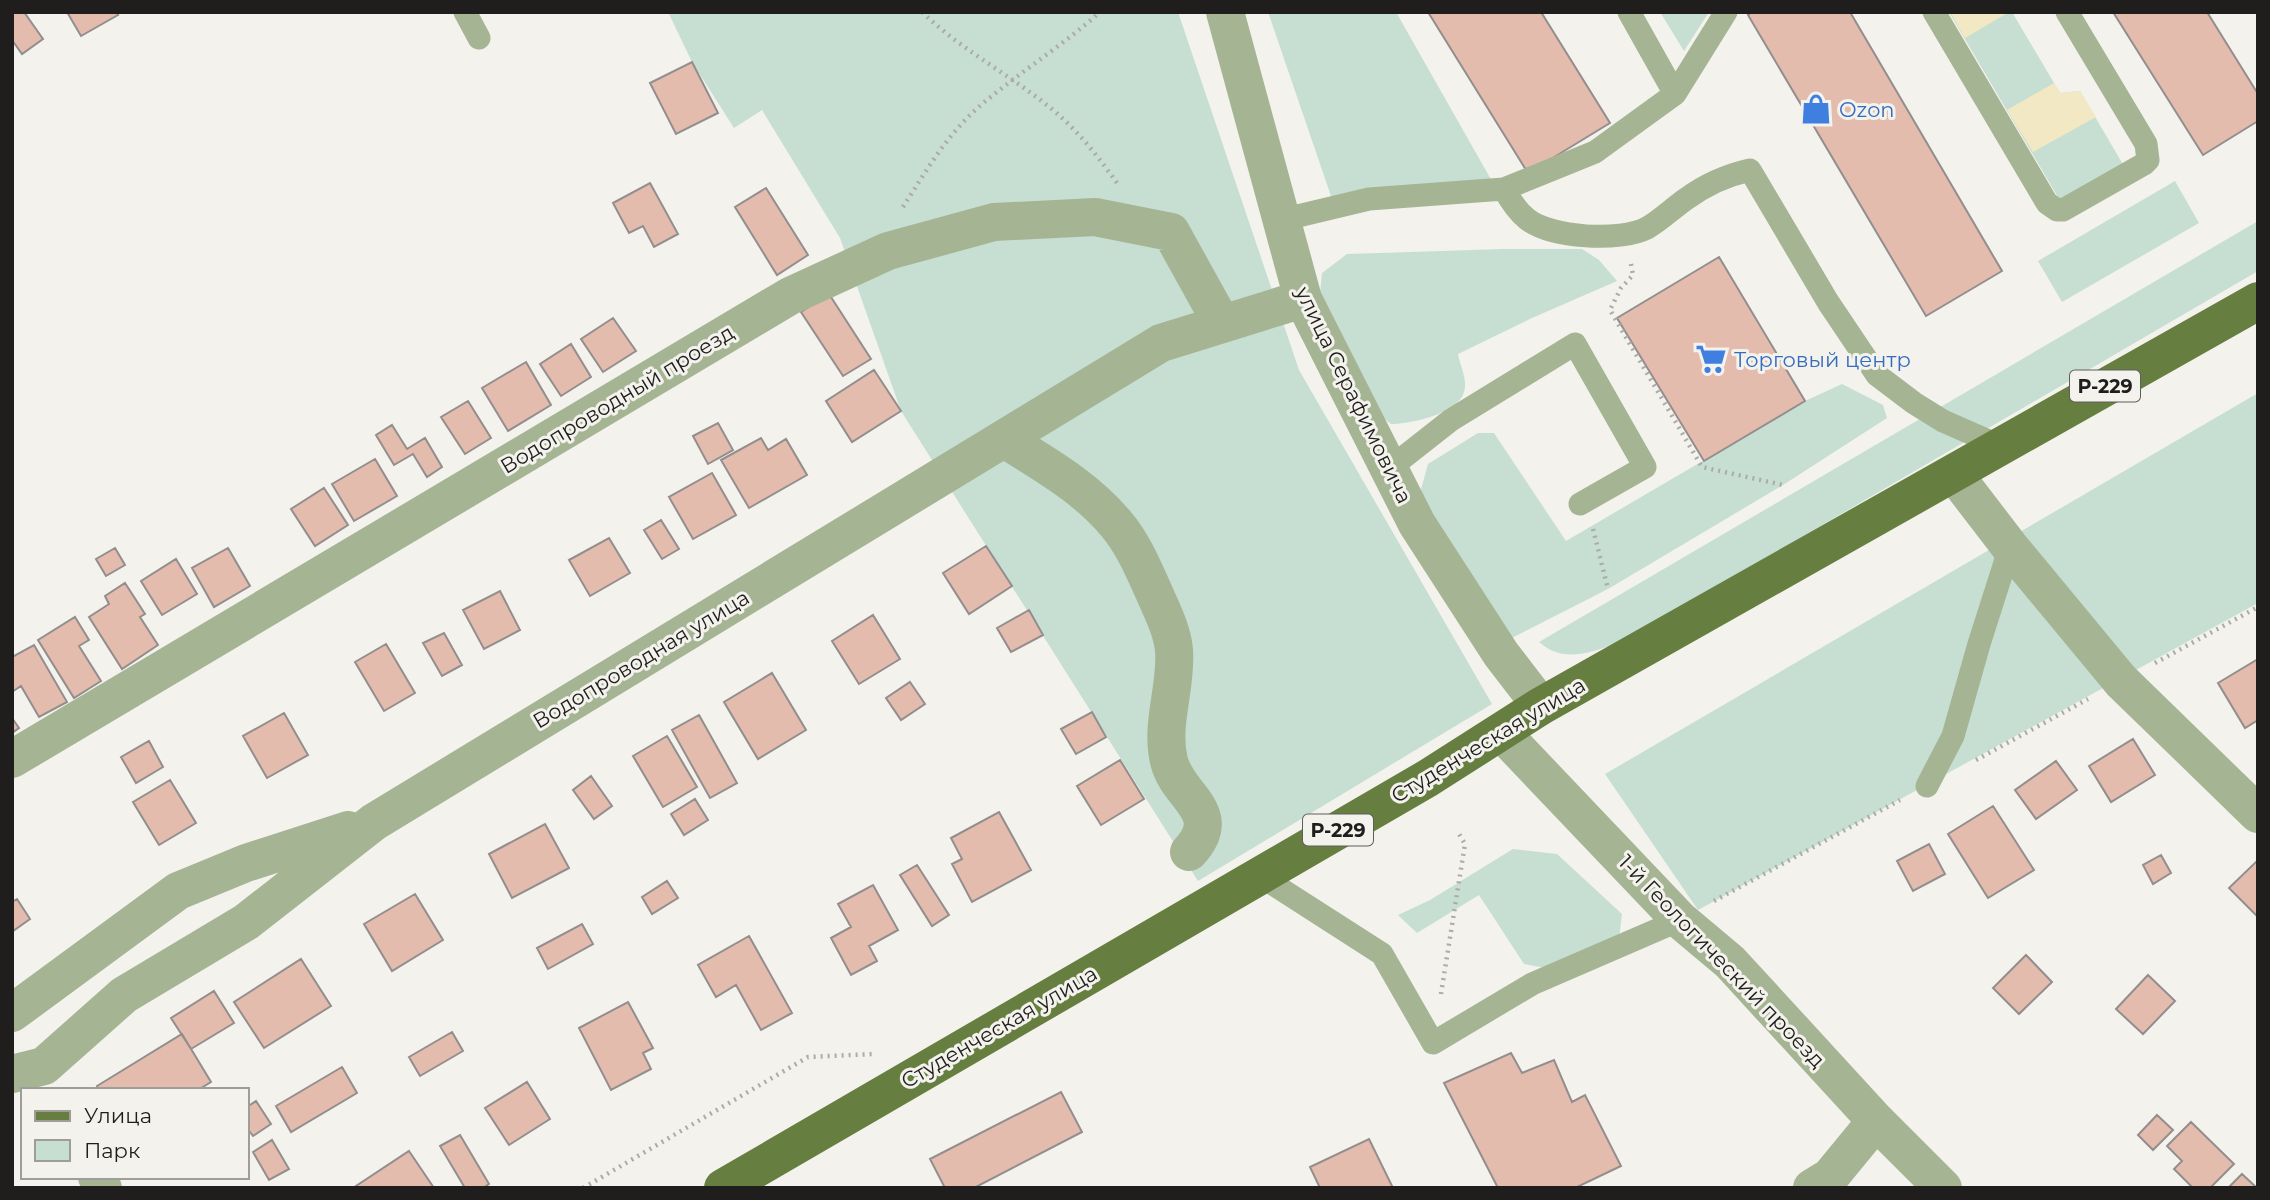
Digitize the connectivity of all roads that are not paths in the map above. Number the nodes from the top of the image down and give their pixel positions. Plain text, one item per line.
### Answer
1 (465, 12) edge
2 (1225, 12) edge
3 (1629, 12) edge
4 (1726, 12) edge
5 (1934, 12) edge
6 (2067, 12) edge
7 (479, 38) dead end
8 (1675, 94) junction
9 (1504, 189) junction
10 (1282, 220) junction
11 (1303, 299) junction
12 (2258, 301) edge
13 (1222, 324) junction
14 (1004, 439) junction
15 (2000, 446) junction
16 (1390, 468) junction
17 (1954, 474) junction
18 (1580, 504) dead end
19 (2010, 547) junction
20 (1541, 706) junction
21 (1502, 733) junction
22 (12, 759) edge
23 (1927, 786) dead end
24 (2258, 814) edge
25 (374, 822) junction
26 (1189, 852) dead end
27 (1259, 875) junction
28 (1680, 920) junction
29 (12, 1013) edge
30 (37, 1076) edge
31 (1876, 1121) junction
32 (723, 1188) edge
33 (1812, 1188) edge
34 (1943, 1188) edge

1 - 7 lane
2 - 10 street, улица Серафимовича
3 - 8 lane
4 - 8 lane
5 - 6 lane
8 - 9 lane
9 - 10 lane
9 - 15 lane
10 - 11 street, улица Серафимовича
11 - 13 street, Водопроводная улица
11 - 16 street, улица Серафимовича
12 - 15 main road, Студенческая улица / Р-229
13 - 14 street, Водопроводная улица
13 - 22 street, Водопроводный проезд
14 - 25 street, Водопроводная улица
14 - 26 street
15 - 17 main road, Студенческая улица / Р-229
16 - 18 lane
16 - 20 street, улица Серафимовича
17 - 19 street
17 - 20 main road, Студенческая улица / Р-229
19 - 23 lane
19 - 24 street
20 - 21 main road, Студенческая улица / Р-229
21 - 27 main road, Студенческая улица / Р-229
21 - 28 street, 1-й Геологический проезд
25 - 29 street
25 - 30 street, Водопроводная улица
27 - 28 lane
27 - 32 main road, Студенческая улица / Р-229
28 - 31 street, 1-й Геологический проезд
31 - 33 street
31 - 34 street, 1-й Геологический проезд

